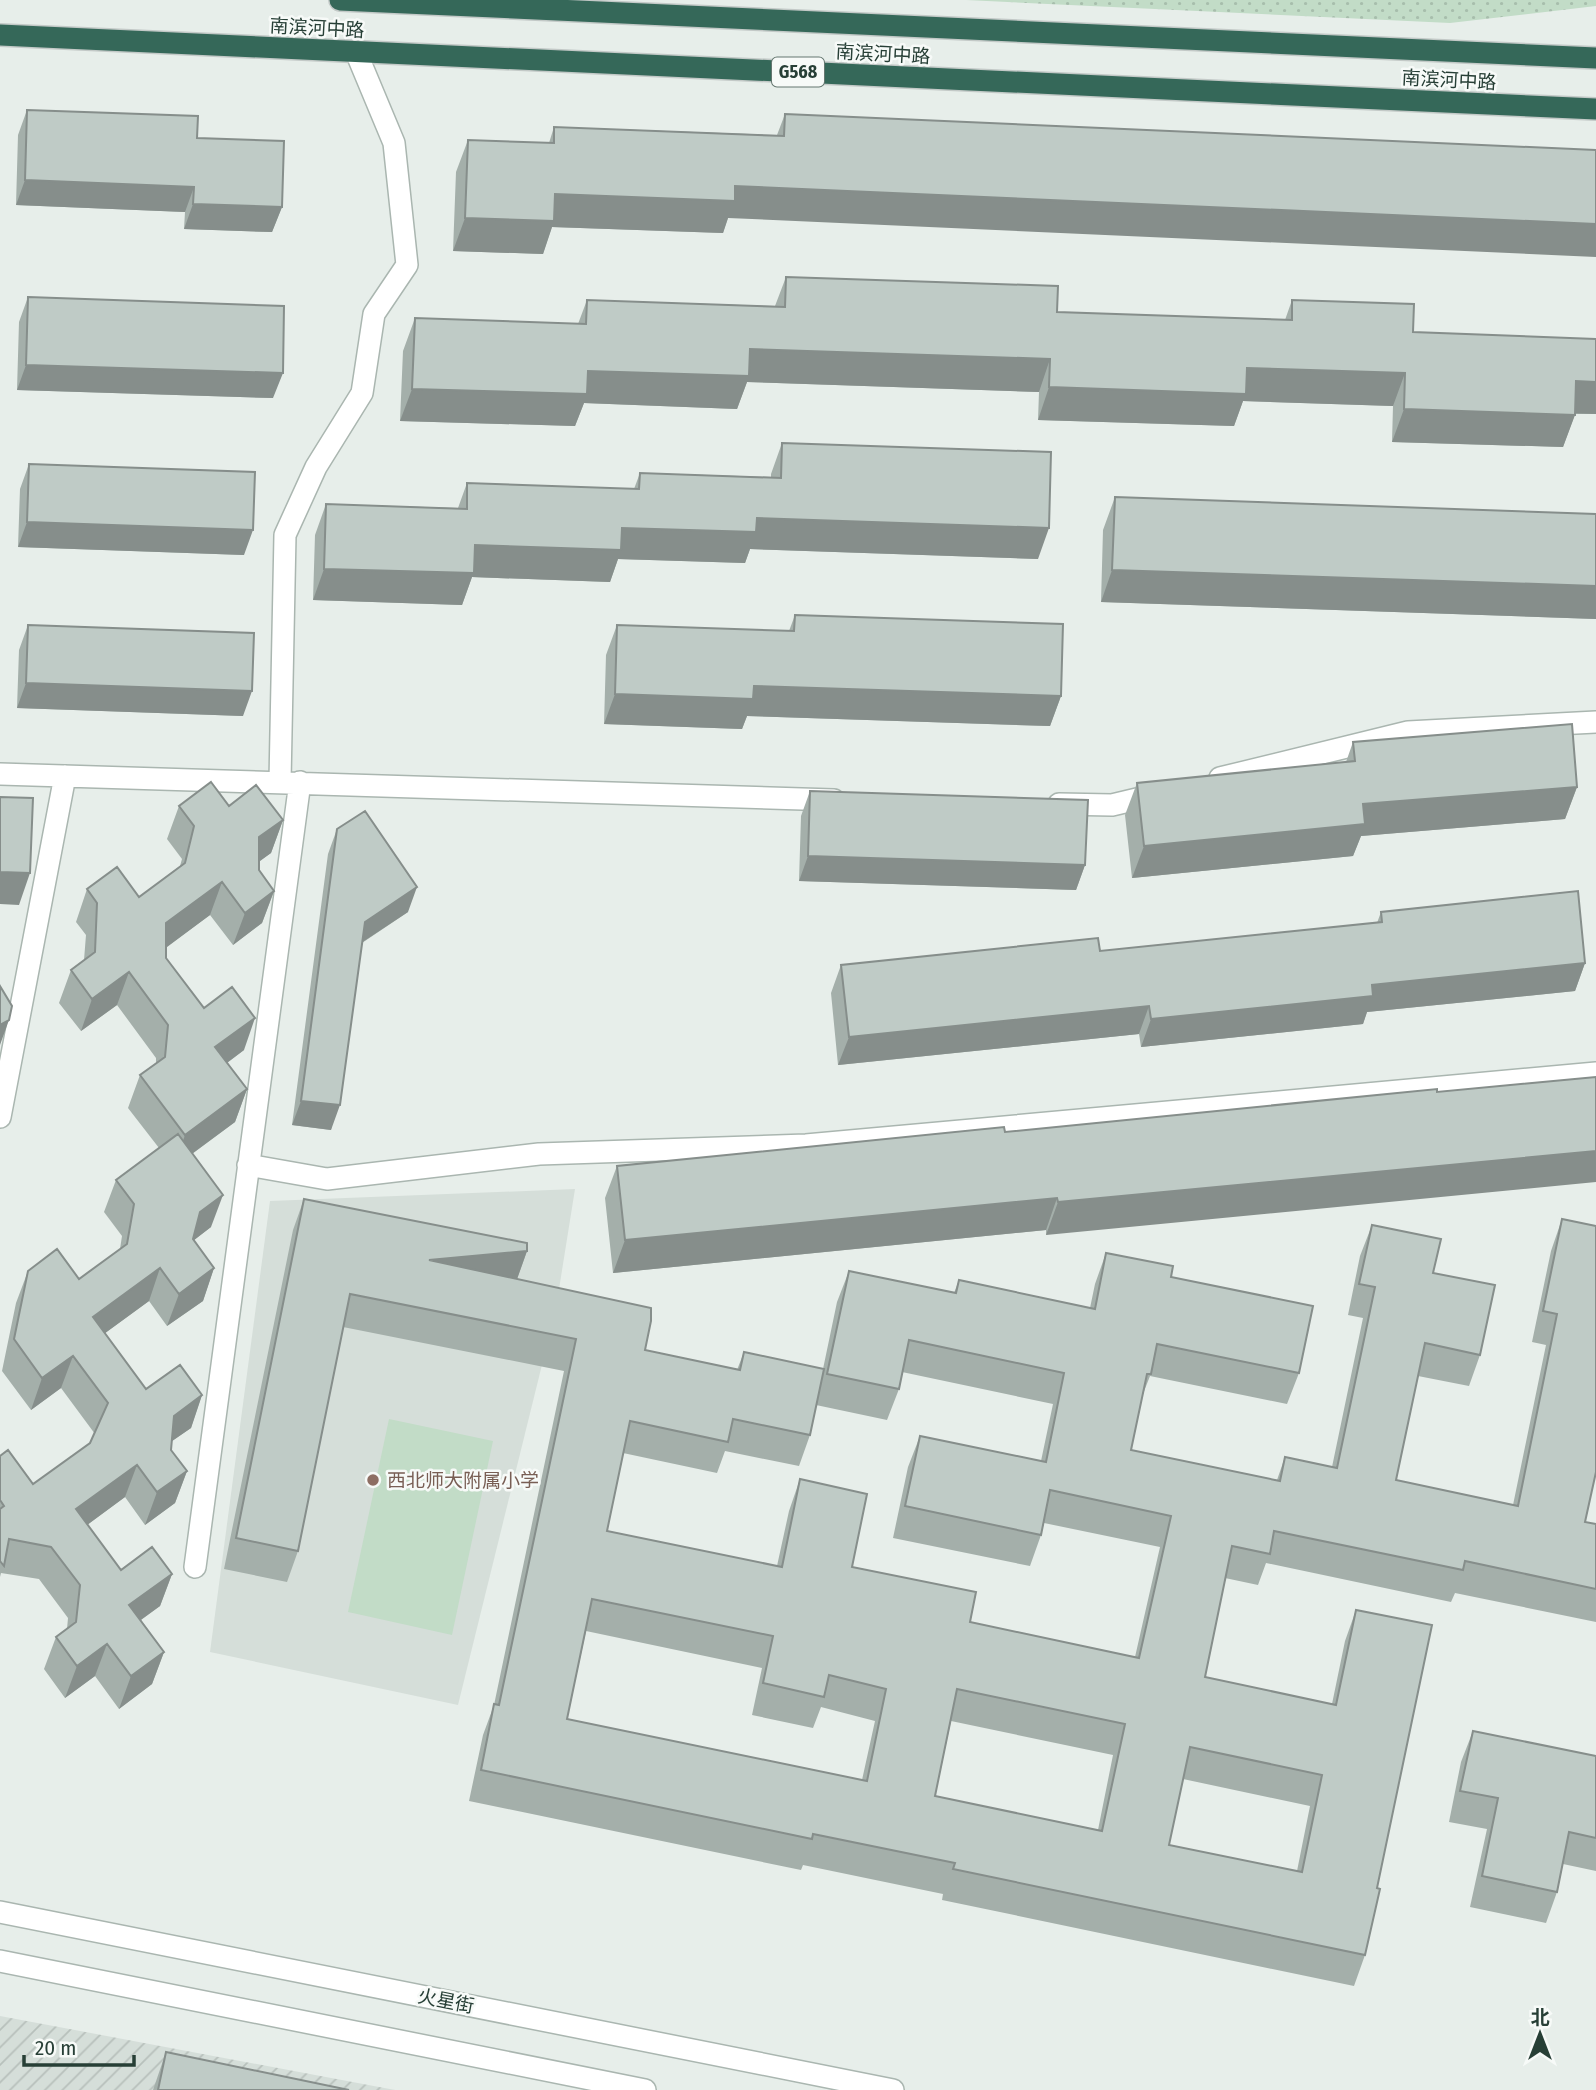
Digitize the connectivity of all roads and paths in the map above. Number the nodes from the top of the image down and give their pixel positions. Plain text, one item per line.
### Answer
1 (340, 0) edge
2 (0, 35) edge
3 (356, 52) junction
4 (1596, 58) edge
5 (1596, 109) edge
6 (1596, 722) edge
7 (0, 774) edge
8 (65, 776) junction
9 (290, 781) junction
10 (1206, 782) edge
11 (1179, 788) edge
12 (861, 800) edge
13 (1042, 804) edge
14 (1596, 1073) edge
15 (0, 1117) edge
16 (248, 1165) junction
17 (195, 1567) dead end
18 (0, 1912) edge
19 (0, 1961) edge
20 (645, 2090) edge
21 (893, 2090) edge

1 - 4 highway, 南滨河中路
2 - 3 highway, 南滨河中路 / G568
3 - 5 highway, 南滨河中路 / G568
3 - 9 street
6 - 10 street
7 - 8 street
8 - 9 street
8 - 15 street
9 - 12 street
9 - 16 street
11 - 13 street
14 - 16 street
16 - 17 street
18 - 21 street, 火星街
19 - 20 street

